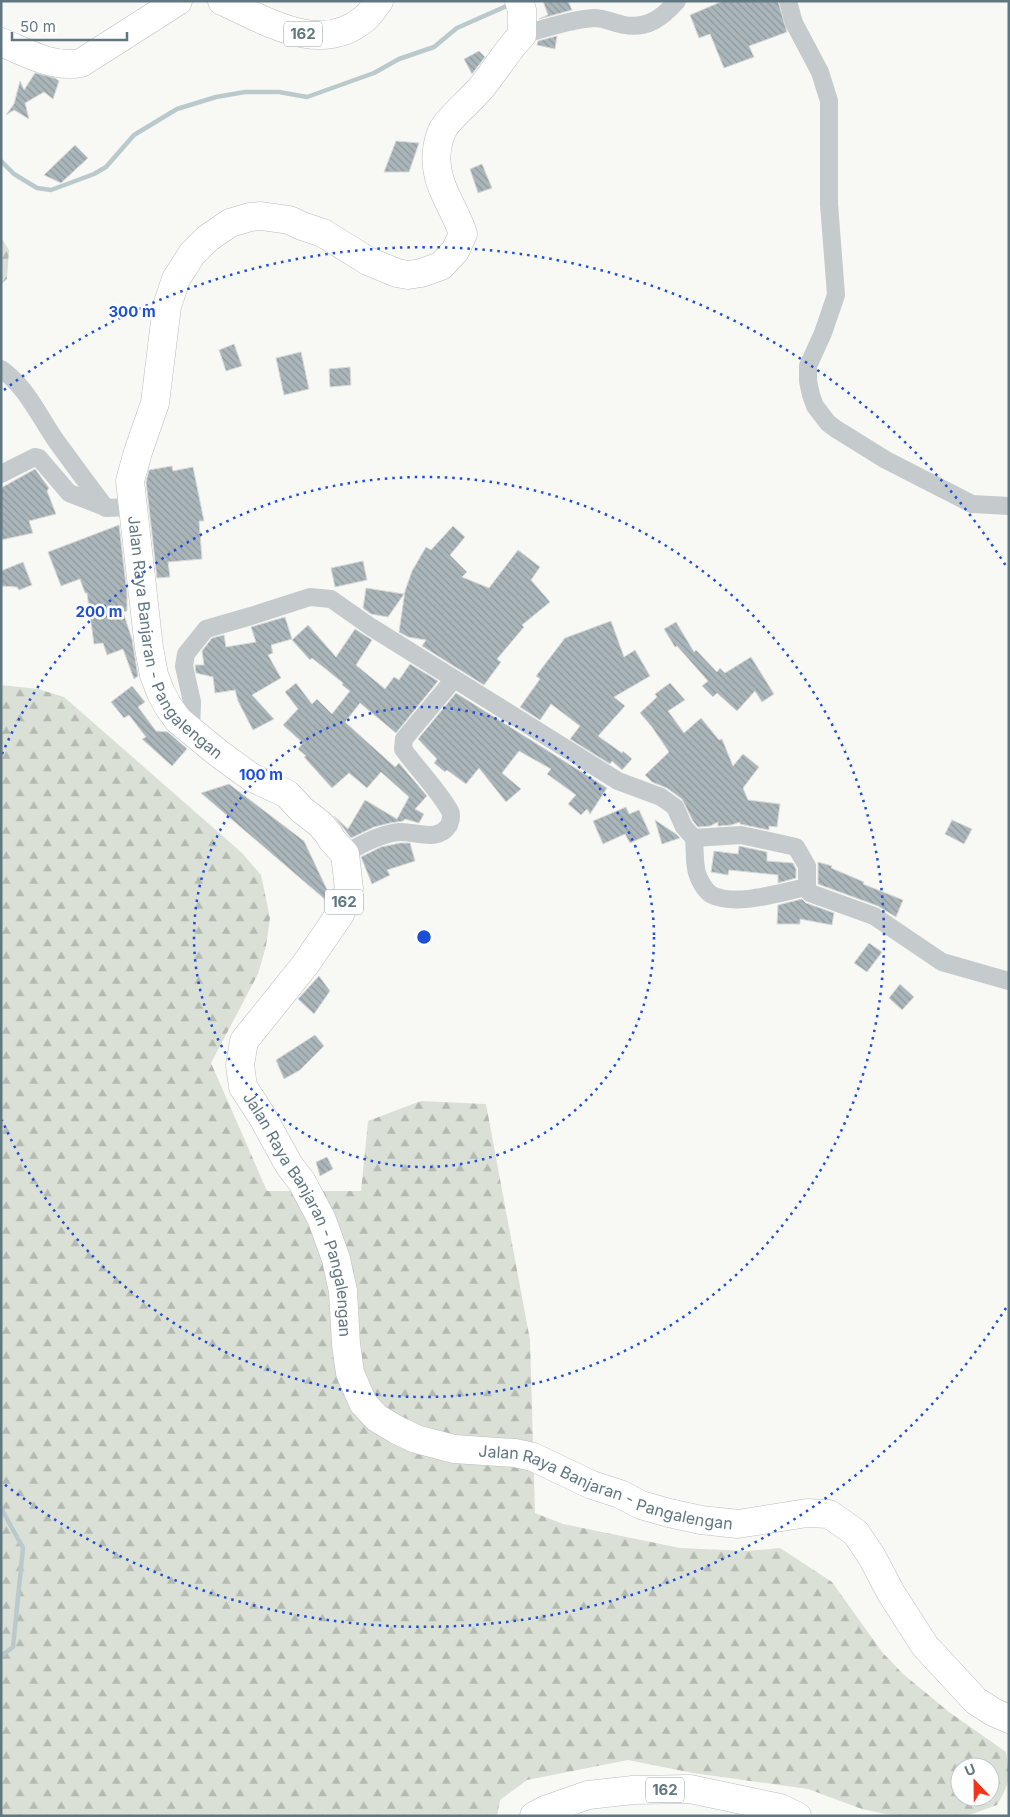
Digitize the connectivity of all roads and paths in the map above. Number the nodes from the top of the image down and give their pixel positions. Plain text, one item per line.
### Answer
1 (178, 1) edge
2 (222, 1) edge
3 (379, 1) edge
4 (519, 1) edge
5 (677, 1) edge
6 (788, 1) edge
7 (522, 35) junction
8 (1, 42) edge
9 (1, 369) edge
10 (1, 474) edge
11 (1009, 506) edge
12 (133, 507) junction
13 (106, 508) junction
14 (454, 679) junction
15 (191, 732) junction
16 (694, 838) junction
17 (345, 854) junction
18 (807, 887) junction
19 (1009, 981) edge
20 (1009, 1719) edge
21 (534, 1816) edge
22 (797, 1816) edge

1 - 8 main road
2 - 3 main road, 162
4 - 7 main road
5 - 7 street
6 - 11 street
7 - 12 main road, Jalan Raya Banjaran - Pangalengan
9 - 13 street
10 - 13 street
12 - 13 street
12 - 15 main road, Jalan Raya Banjaran - Pangalengan
14 - 15 street
14 - 16 street
14 - 17 street
15 - 17 main road, Jalan Raya Banjaran - Pangalengan
16 - 18 street
16 - 18 street
17 - 20 main road, Jalan Raya Banjaran - Pangalengan / 162
18 - 19 street
21 - 22 main road, 162

